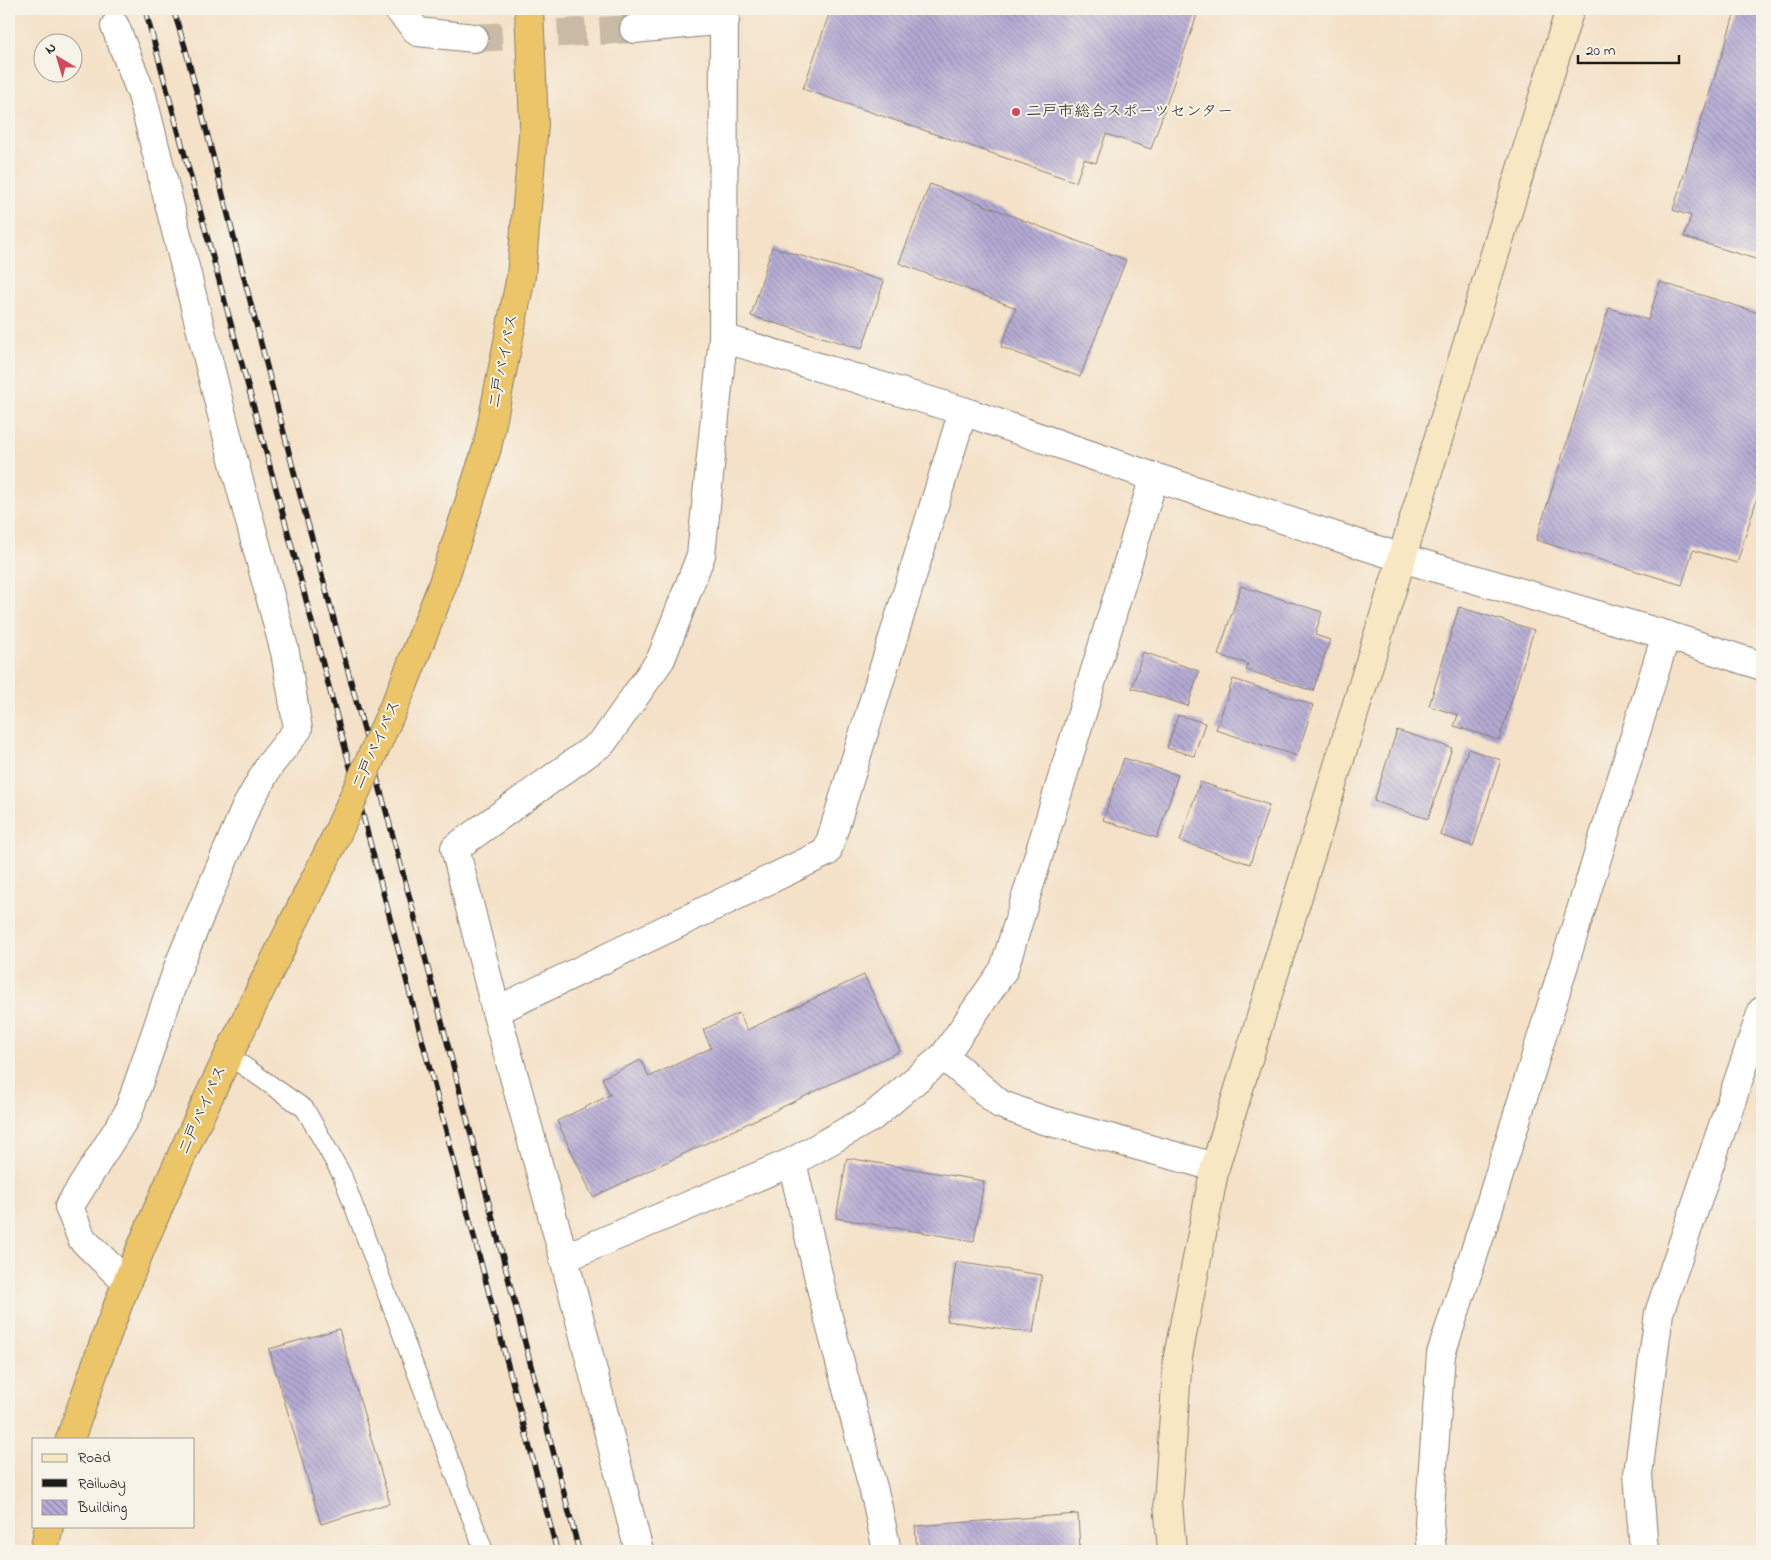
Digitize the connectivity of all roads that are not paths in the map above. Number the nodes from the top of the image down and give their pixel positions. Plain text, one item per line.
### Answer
1 (398, 9) edge
2 (529, 9) edge
3 (1570, 9) edge
4 (724, 14) edge
5 (115, 26) dead end
6 (634, 29) tunnel mouth
7 (474, 38) tunnel mouth
8 (723, 338) junction
9 (963, 411) junction
10 (1154, 477) junction
11 (1402, 558) junction
12 (1666, 635) junction
13 (1762, 666) edge
14 (496, 1010) junction
15 (1762, 1011) edge
16 (228, 1055) junction
17 (944, 1056) junction
18 (792, 1162) junction
19 (1215, 1167) junction
20 (564, 1258) junction
21 (127, 1283) junction
22 (70, 1438) edge
23 (49, 1528) edge
24 (44, 1551) edge
25 (484, 1551) edge
26 (639, 1551) edge
27 (887, 1551) edge
28 (1172, 1551) edge
29 (1432, 1551) edge
30 (1644, 1551) edge

1 - 7 street
2 - 16 highway, 二戸バイパス, bridge
3 - 11 street
4 - 6 street
4 - 8 street
5 - 21 street
8 - 9 street
8 - 14 street
9 - 10 street
9 - 14 street
10 - 11 street
10 - 17 street
11 - 12 street
11 - 19 street
12 - 13 street
12 - 29 street
14 - 20 street
15 - 30 street
16 - 21 highway, 二戸バイパス
16 - 25 lane
17 - 18 street
17 - 19 street
18 - 20 street
18 - 27 street
19 - 28 street
20 - 26 street
21 - 22 highway, 二戸バイパス
23 - 24 highway

